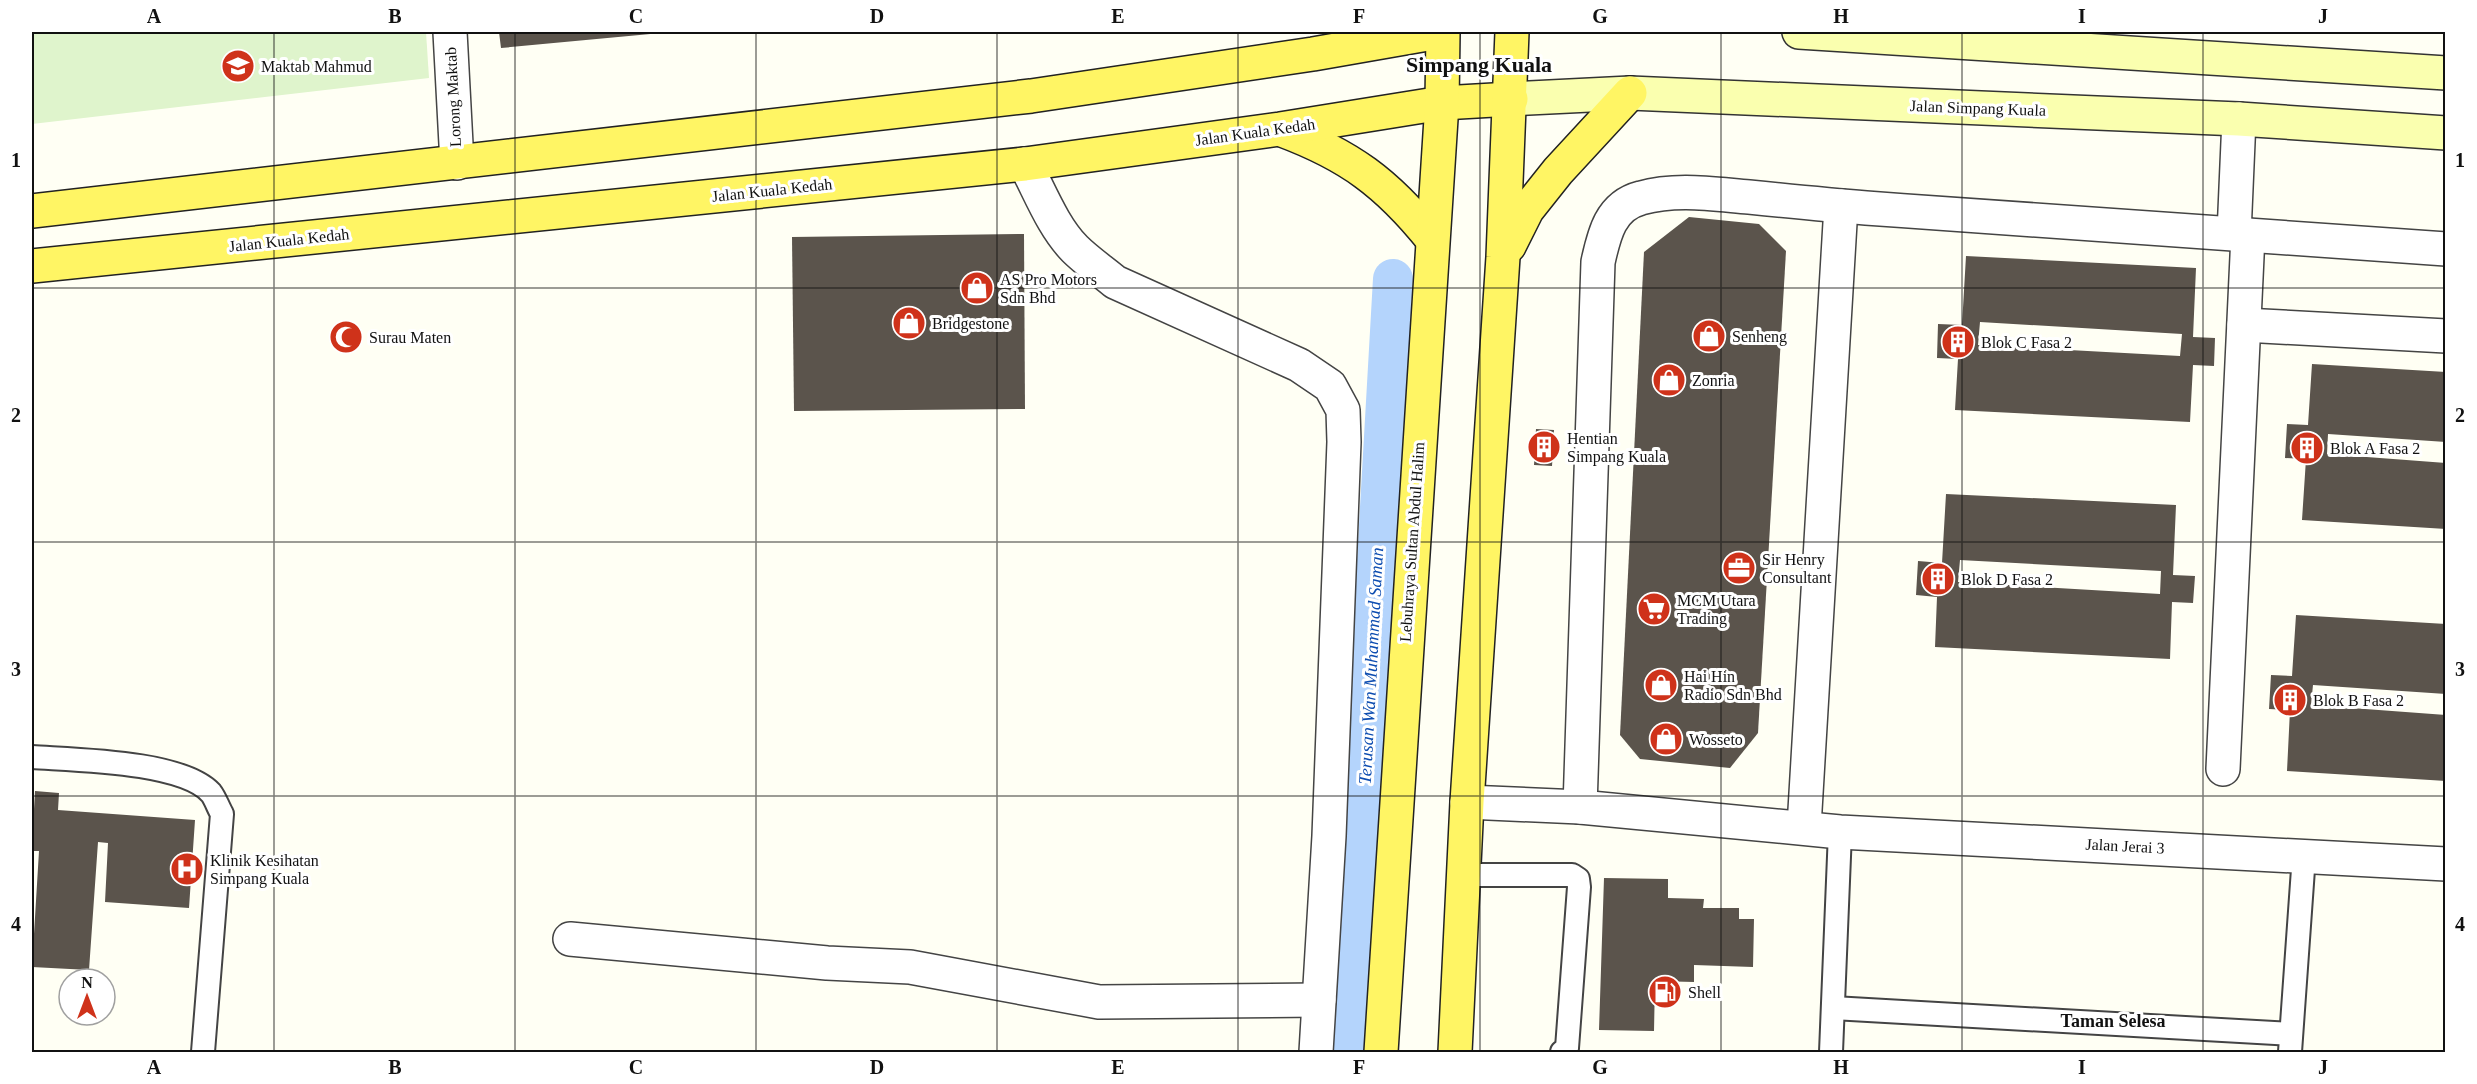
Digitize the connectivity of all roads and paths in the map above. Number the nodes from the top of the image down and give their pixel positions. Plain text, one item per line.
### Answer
1 (450, 32) edge
2 (1353, 32) edge
3 (1441, 32) edge
4 (1512, 32) edge
5 (1799, 32) edge
6 (1313, 54) junction
7 (2445, 73) edge
8 (1630, 93) junction
9 (1511, 99) junction
10 (1442, 103) junction
11 (2239, 119) junction
12 (1280, 129) junction
13 (2445, 133) edge
14 (456, 163) junction
15 (1025, 164) junction
16 (1841, 206) junction
17 (32, 212) edge
18 (2241, 235) junction
19 (1432, 239) junction
20 (2445, 249) edge
21 (1503, 256) junction
22 (86, 260) junction
23 (32, 266) edge
24 (32, 290) edge
25 (2244, 326) junction
26 (2445, 336) edge
27 (32, 757) edge
28 (2223, 769) dead end
29 (1467, 801) junction
30 (1580, 807) junction
31 (1804, 827) junction
32 (1840, 832) junction
33 (2304, 855) junction
34 (2445, 864) edge
35 (1463, 876) junction
36 (570, 939) dead end
37 (1319, 1000) junction
38 (1833, 1008) junction
39 (2290, 1043) edge
40 (204, 1053) edge
41 (1316, 1053) edge
42 (1381, 1053) edge
43 (1455, 1053) edge
44 (1563, 1053) edge
45 (1831, 1053) edge

1 - 14 street, Lorong Maktab
2 - 6 main road
3 - 6 main road
3 - 10 main road, Lebuhraya Sultan Abdul Halim
4 - 9 main road
5 - 7 main road
6 - 14 main road
8 - 9 main road, Jalan Simpang Kuala
8 - 11 main road, Jalan Simpang Kuala
8 - 21 main road
9 - 10 main road, Jalan Kuala Kedah
9 - 21 main road
10 - 12 main road, Jalan Kuala Kedah
10 - 19 main road, Lebuhraya Sultan Abdul Halim
11 - 13 main road, Jalan Simpang Kuala
11 - 18 street
12 - 15 main road, Jalan Kuala Kedah
12 - 19 main road
14 - 17 main road
15 - 22 main road, Jalan Kuala Kedah
15 - 37 street
16 - 18 street
16 - 30 street
16 - 31 street
18 - 20 street
18 - 25 street
19 - 42 main road, Lebuhraya Sultan Abdul Halim
21 - 29 main road
22 - 23 main road, Jalan Kuala Kedah
22 - 24 main road
25 - 26 street
25 - 28 street
27 - 40 lane
29 - 30 street, Jalan Jerai 3
29 - 35 main road
30 - 31 street, Jalan Jerai 3
31 - 32 street, Jalan Jerai 3
32 - 33 street, Jalan Jerai 3
32 - 38 lane
33 - 34 street, Jalan Jerai 3
33 - 39 lane
35 - 43 main road
35 - 44 lane
36 - 37 street
37 - 41 street
38 - 39 lane
38 - 45 lane

